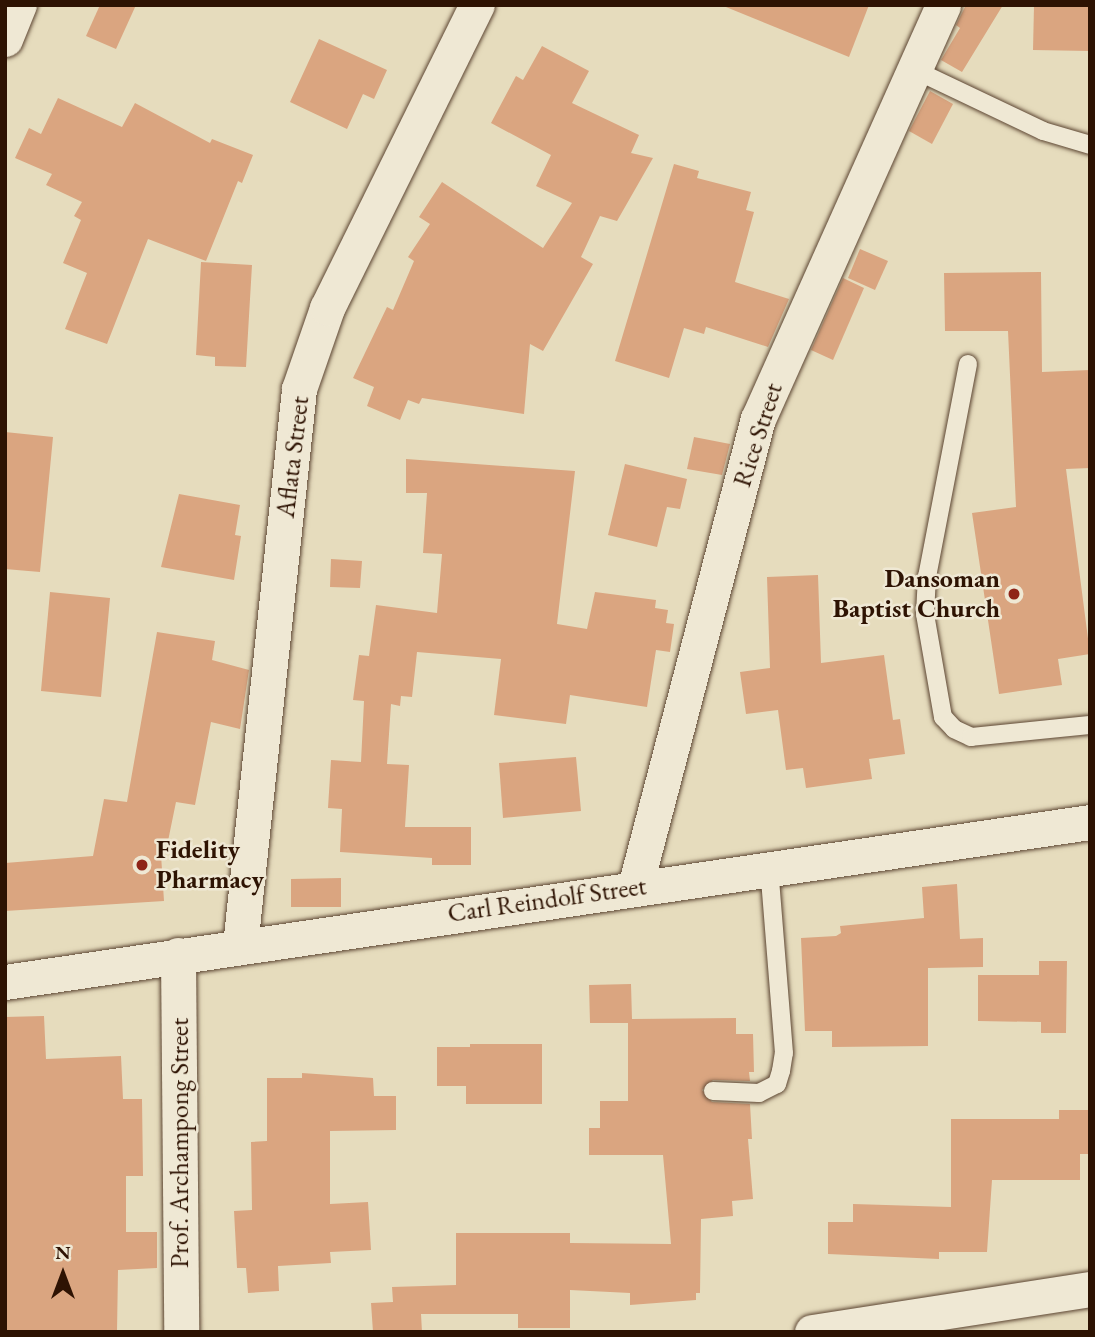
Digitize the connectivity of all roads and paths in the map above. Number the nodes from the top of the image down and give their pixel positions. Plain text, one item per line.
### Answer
1 (19, 5) edge
2 (477, 5) edge
3 (943, 5) edge
4 (5, 38) edge
5 (913, 69) junction
6 (1090, 145) edge
7 (968, 365) dead end
8 (1090, 725) edge
9 (1090, 822) edge
10 (769, 867) junction
11 (635, 887) junction
12 (240, 946) junction
13 (178, 955) junction
14 (5, 982) edge
15 (713, 1091) dead end
16 (1090, 1289) edge
17 (181, 1332) edge
18 (812, 1332) edge

1 - 4 street
2 - 12 street, Aflata Street
3 - 5 street, Rice Street
5 - 6 lane
5 - 11 street, Rice Street
7 - 8 lane
9 - 10 street, Carl Reindolf Street
10 - 11 street, Carl Reindolf Street
10 - 15 lane
11 - 12 street, Carl Reindolf Street
12 - 13 street, Carl Reindolf Street
13 - 14 street, Carl Reindolf Street
13 - 17 street, Prof. Archampong Street
16 - 18 street

